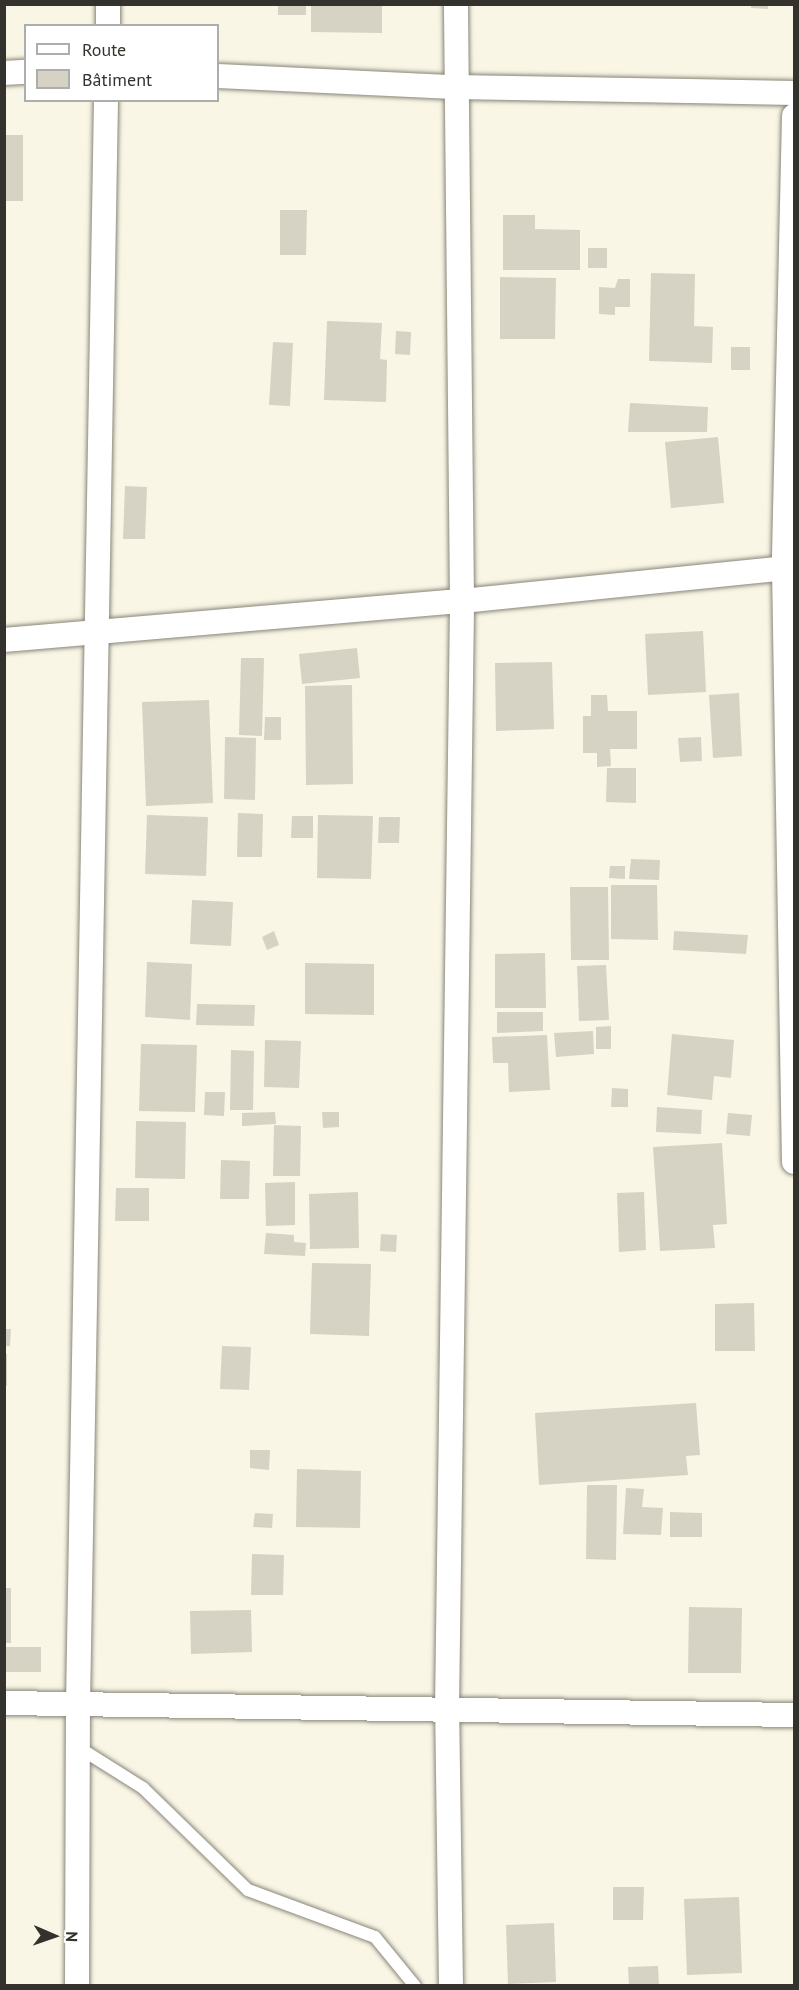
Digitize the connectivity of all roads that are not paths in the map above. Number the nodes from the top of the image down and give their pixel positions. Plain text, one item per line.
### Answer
1 (108, 4) edge
2 (456, 4) edge
3 (108, 24) edge
4 (24, 72) edge
5 (4, 73) edge
6 (219, 76) edge
7 (454, 87) junction
8 (795, 93) edge
9 (106, 102) edge
10 (795, 116) edge
11 (789, 567) edge
12 (462, 601) junction
13 (98, 632) junction
14 (4, 640) edge
15 (795, 1162) edge
16 (4, 1703) edge
17 (78, 1704) junction
18 (447, 1710) junction
19 (795, 1715) edge
20 (78, 1747) junction
21 (77, 1986) edge
22 (416, 1986) edge
23 (451, 1986) edge

1 - 3 street
2 - 7 street
4 - 5 street
6 - 7 street
7 - 8 street
7 - 12 street
9 - 13 street
10 - 11 street
11 - 12 street
11 - 15 street
12 - 13 street
12 - 18 street
13 - 14 street
13 - 17 street
16 - 17 street
17 - 18 street
17 - 20 street
18 - 19 street
18 - 23 street
20 - 21 street
20 - 22 lane

